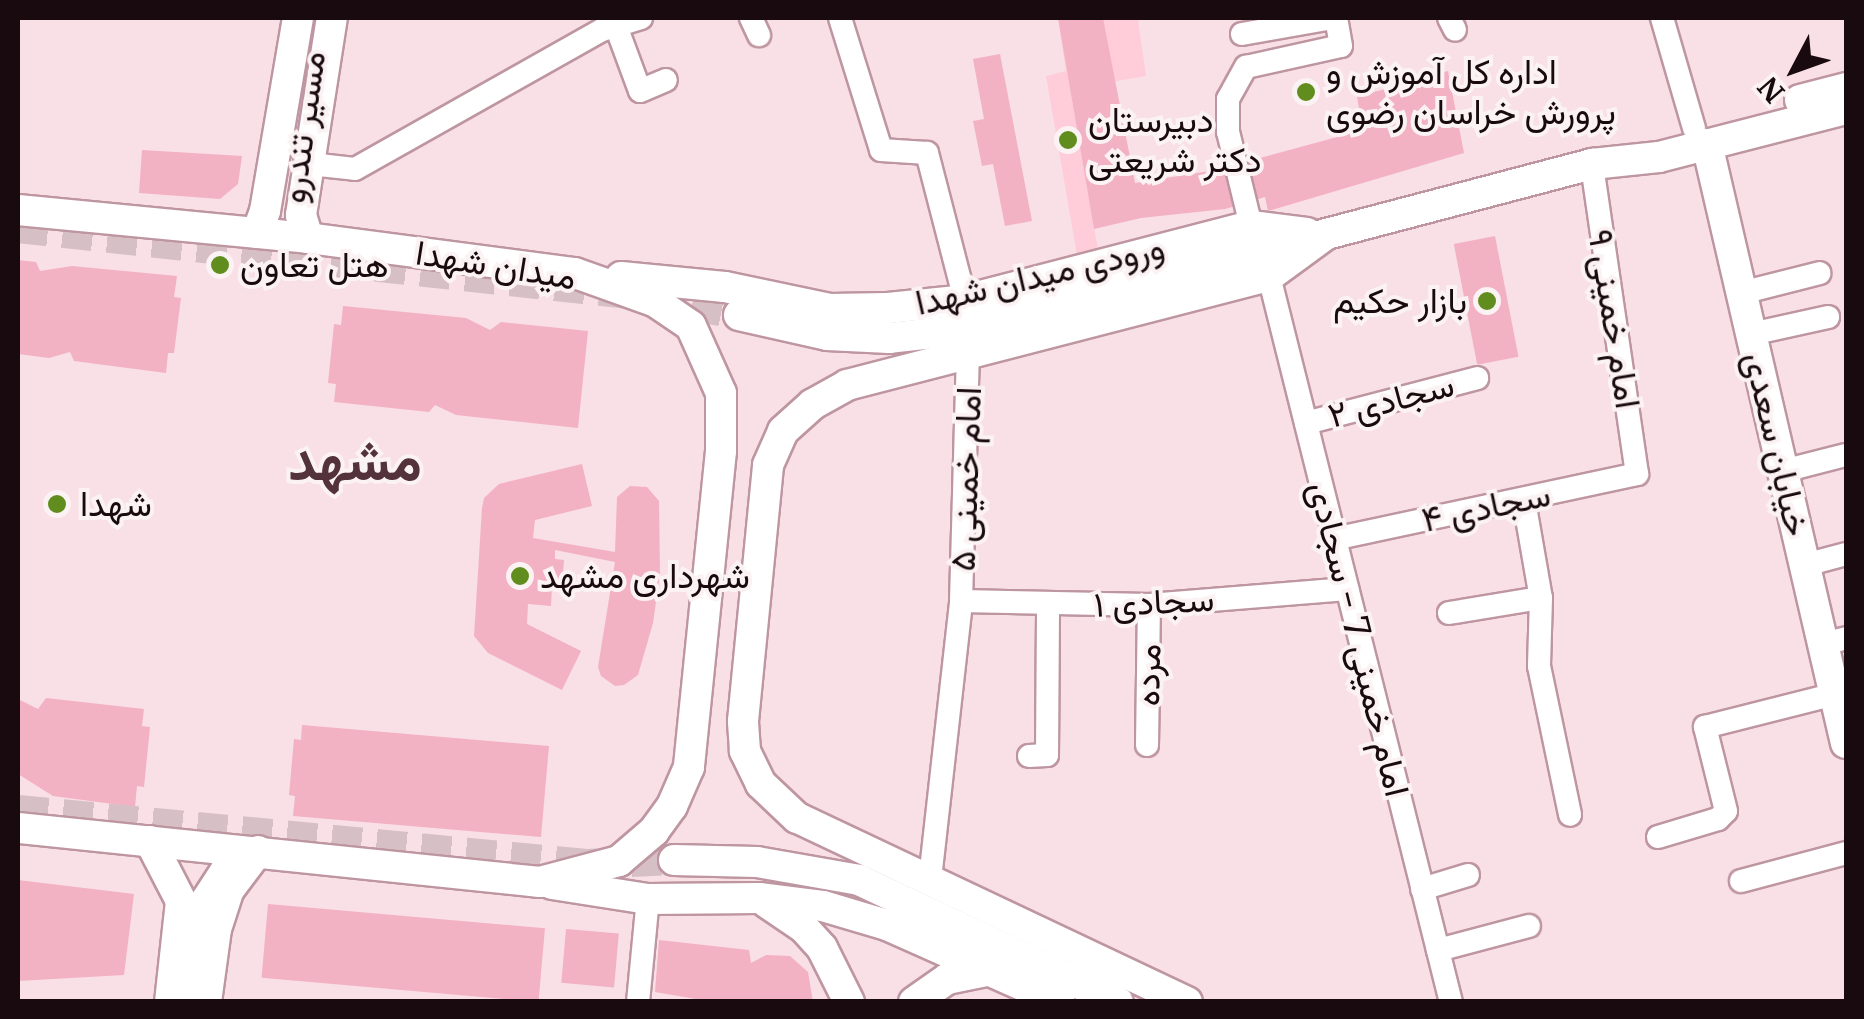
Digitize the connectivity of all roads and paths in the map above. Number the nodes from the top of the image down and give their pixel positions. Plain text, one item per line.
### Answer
1 (298, 18) edge
2 (318, 18) edge
3 (332, 18) edge
4 (641, 18) edge
5 (840, 18) edge
6 (1334, 18) edge
7 (1668, 18) edge
8 (616, 26) junction
9 (1242, 34) dead end
10 (666, 80) dead end
11 (1846, 88) edge
12 (1846, 109) edge
13 (1700, 136) junction
14 (310, 164) junction
15 (1592, 164) junction
16 (18, 210) edge
17 (257, 233) junction
18 (300, 237) junction
19 (1259, 252) junction
20 (575, 273) junction
21 (1820, 273) dead end
22 (1742, 294) junction
23 (964, 300) junction
24 (740, 315) tunnel mouth
25 (1828, 317) dead end
26 (1751, 334) junction
27 (968, 356) junction
28 (1477, 378) dead end
29 (1306, 423) junction
30 (1846, 455) edge
31 (1783, 471) junction
32 (1637, 474) joint
33 (1524, 500) junction
34 (1334, 539) junction
35 (1846, 554) edge
36 (1805, 565) junction
37 (1347, 589) junction
38 (1542, 598) junction
39 (961, 602) junction
40 (1149, 605) junction
41 (1048, 606) junction
42 (1449, 613) dead end
43 (1835, 641) edge
44 (1838, 688) edge
45 (1846, 743) edge
46 (1147, 745) dead end
47 (1030, 756) dead end
48 (1570, 814) dead end
49 (18, 828) edge
50 (1658, 836) dead end
51 (150, 842) junction
52 (258, 851) junction
53 (1846, 853) edge
54 (674, 860) tunnel mouth
55 (1468, 875) dead end
56 (930, 879) junction
57 (1741, 881) dead end
58 (540, 882) junction
59 (1422, 889) junction
60 (648, 898) junction
61 (759, 898) junction
62 (1529, 926) dead end
63 (1438, 950) junction
64 (992, 970) junction
65 (170, 1002) edge
66 (189, 1002) edge
67 (206, 1002) edge
68 (638, 1002) edge
69 (849, 1002) edge
70 (914, 1002) edge
71 (1060, 1002) edge
72 (1118, 1002) edge
73 (1188, 1002) edge
74 (1451, 1002) edge

1 - 17 main road
2 - 18 street, مسیر تندرو
3 - 14 main road
4 - 8 street
5 - 23 street
6 - 9 street
6 - 19 street, امام خمینی 7 - سجادی
7 - 13 street
8 - 10 street
8 - 14 street
11 - 13 main road
12 - 13 main road
13 - 15 main road
13 - 22 main road, خیابان سعدی
14 - 18 main road
15 - 19 main road
15 - 32 street, امام خمینی ۹
16 - 17 main road, میدان شهدا
17 - 18 main road, میدان شهدا
18 - 20 main road, میدان شهدا
19 - 23 main road, ورودی میدان شهدا
19 - 24 main road
19 - 27 main road
19 - 29 street, امام خمینی 7 - سجادی
20 - 23 main road, ورودی میدان شهدا
20 - 58 main road, میدان شهدا
21 - 22 street
22 - 26 main road, خیابان سعدی
25 - 26 street
26 - 31 main road, خیابان سعدی
27 - 39 street, امام خمینی ۵
27 - 56 main road
28 - 29 street, سجادی ۲
29 - 34 street, امام خمینی 7 - سجادی
30 - 31 street
31 - 36 main road, خیابان سعدی
32 - 33 street, سجادی ۴
33 - 34 street, سجادی ۴
33 - 38 street
34 - 37 street, امام خمینی 7 - سجادی
35 - 36 street
36 - 43 main road, خیابان سعدی
37 - 40 street, سجادی ۱
37 - 59 street, امام خمینی 7 - سجادی
38 - 42 street
38 - 48 street
39 - 41 street, سجادی ۱
39 - 56 street, امام خمینی ۵
40 - 41 street, سجادی ۱
40 - 46 street, مرده
41 - 47 street
43 - 44 main road, خیابان سعدی
44 - 45 main road, خیابان سعدی
44 - 50 street
49 - 51 main road, میدان شهدا
51 - 52 main road, میدان شهدا
51 - 65 main road
52 - 58 main road, میدان شهدا
52 - 66 street
52 - 67 main road
53 - 57 street
54 - 72 main road
55 - 59 street
56 - 73 main road
58 - 60 main road
59 - 63 street, امام خمینی 7 - سجادی
60 - 61 main road
60 - 68 street
61 - 64 main road
61 - 69 main road
62 - 63 street
63 - 74 street, امام خمینی 7 - سجادی
64 - 70 main road
64 - 71 main road

